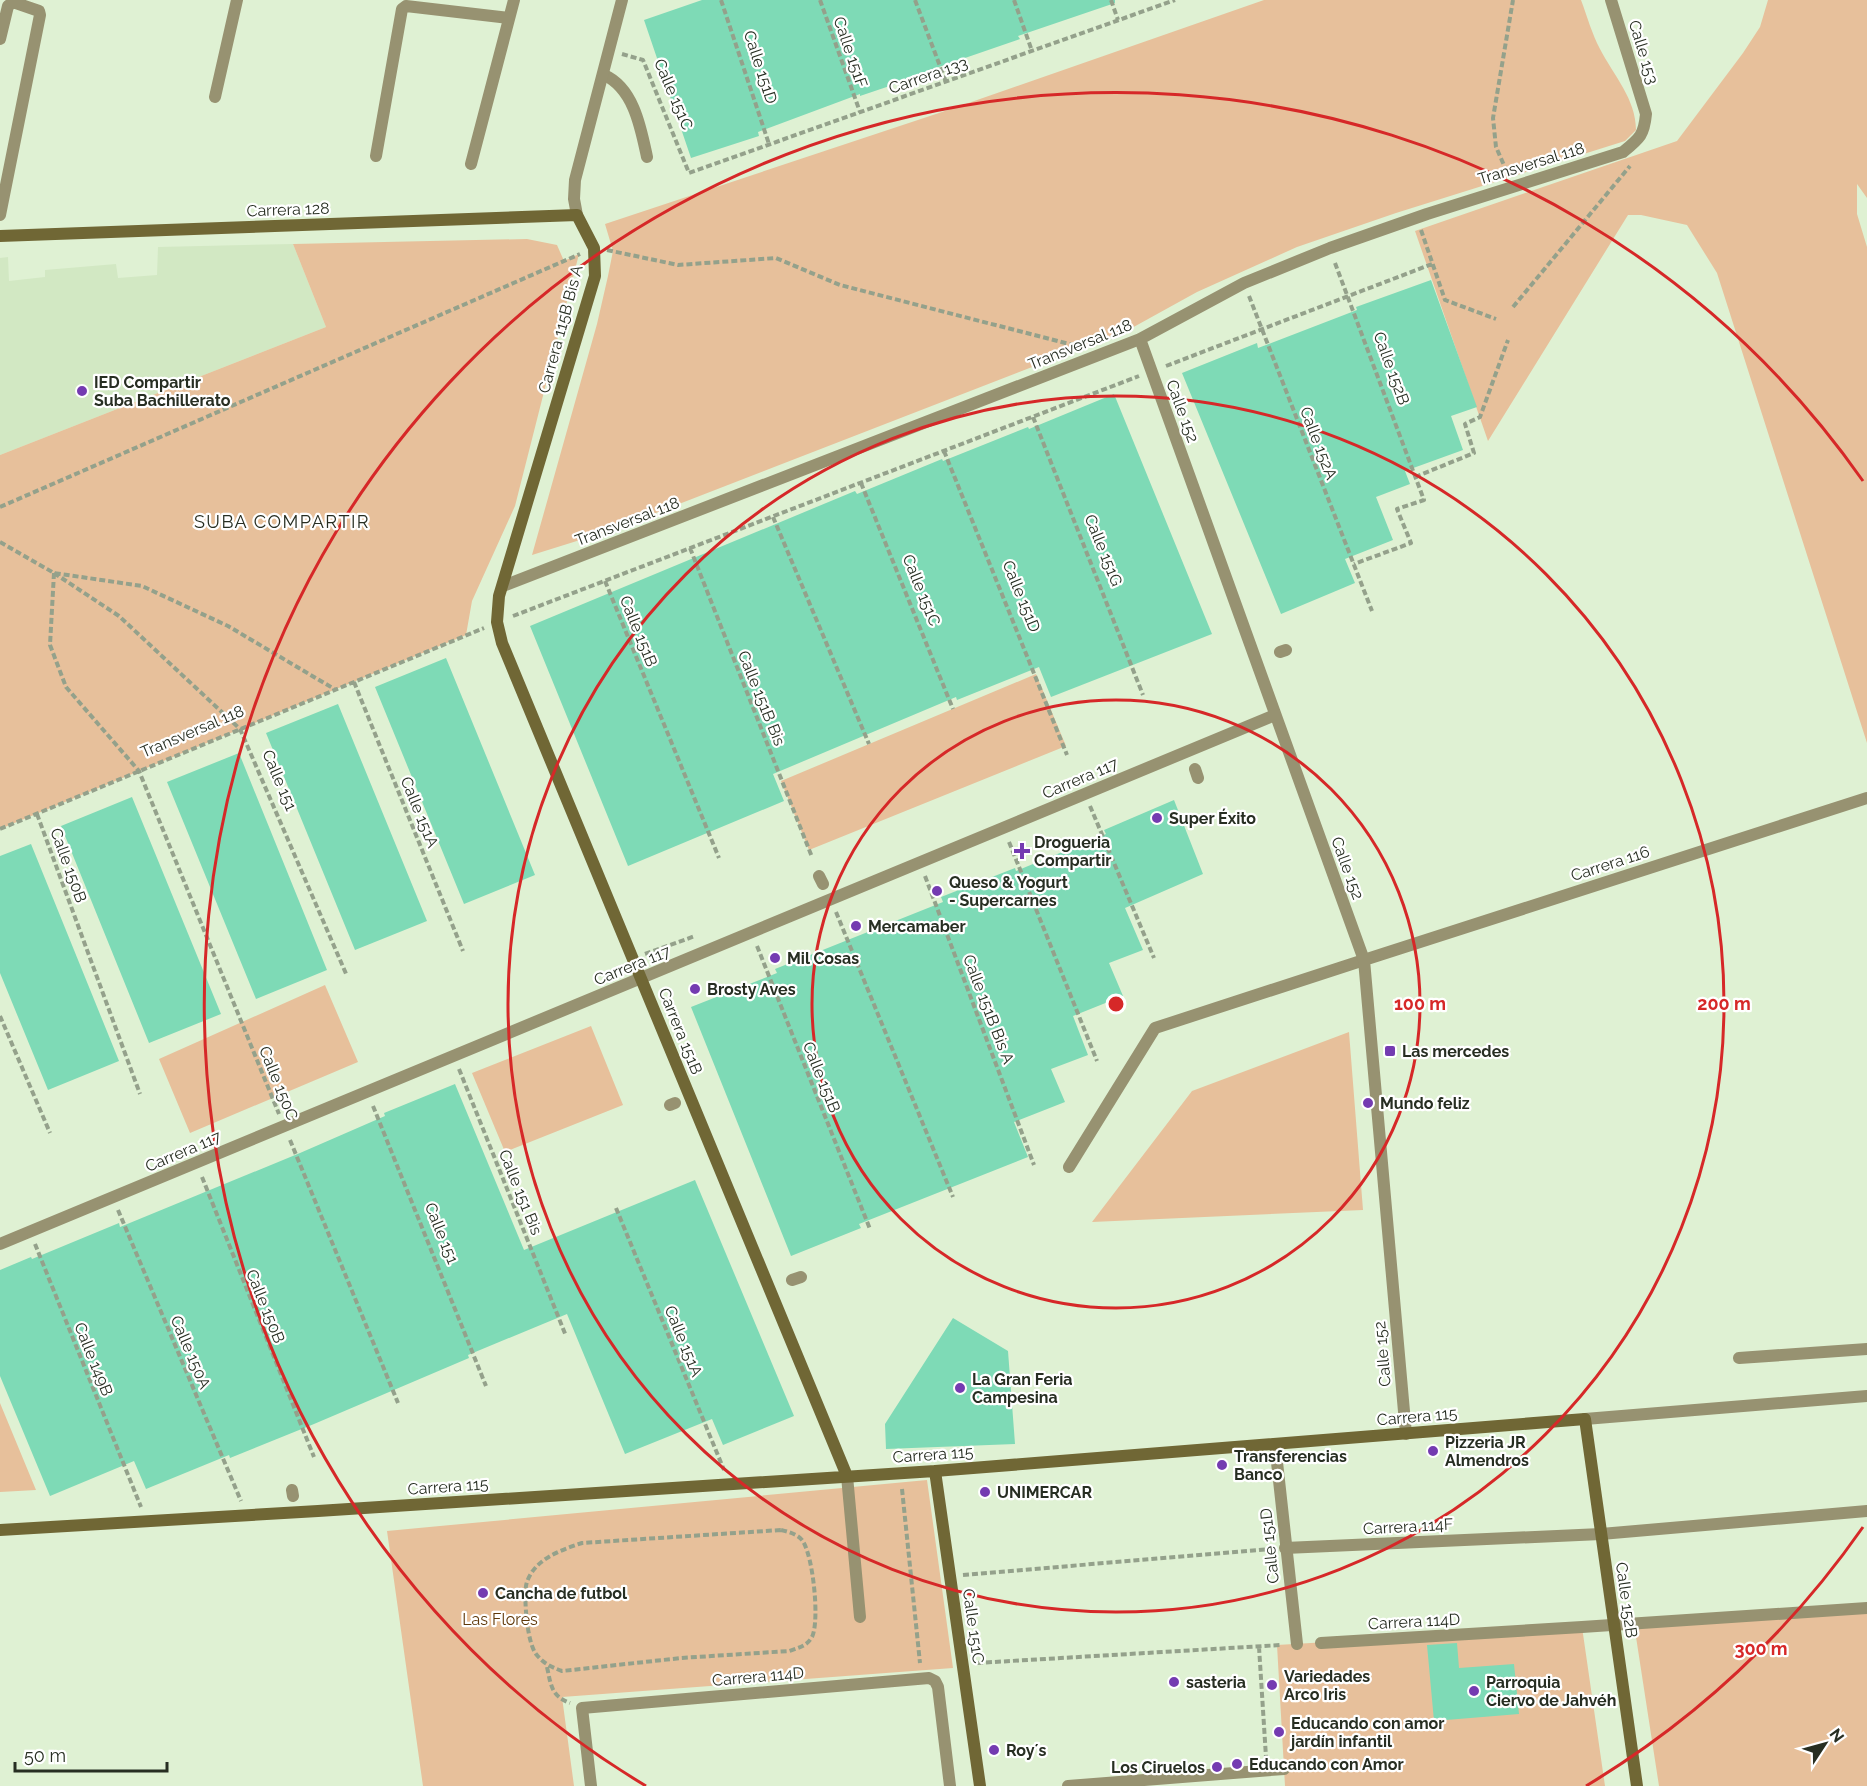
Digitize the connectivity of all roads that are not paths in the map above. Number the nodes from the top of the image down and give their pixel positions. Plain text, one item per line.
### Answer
1 (237, 0) edge
2 (514, 0) edge
3 (622, 0) edge
4 (1611, 0) edge
5 (510, 18) junction
6 (0, 39) edge
7 (604, 75) junction
8 (215, 98) dead end
9 (1638, 140) joint
10 (376, 156) dead end
11 (647, 158) dead end
12 (471, 164) dead end
13 (0, 215) edge
14 (577, 215) junction
15 (0, 236) edge
16 (1140, 339) junction
17 (501, 591) junction
18 (1275, 715) junction
19 (1867, 798) edge
20 (1364, 960) junction
21 (641, 978) junction
22 (1069, 1167) dead end
23 (0, 1244) edge
24 (1867, 1349) edge
25 (1740, 1358) dead end
26 (1867, 1396) edge
27 (1585, 1419) junction
28 (1406, 1434) junction
29 (1275, 1444) junction
30 (935, 1471) junction
31 (847, 1476) junction
32 (1867, 1511) edge
33 (0, 1530) edge
34 (1601, 1534) junction
35 (1285, 1548) junction
36 (1867, 1608) edge
37 (860, 1617) dead end
38 (1614, 1625) junction
39 (1321, 1642) dead end
40 (1297, 1644) road end
41 (1284, 1769) dead end
42 (591, 1786) edge
43 (950, 1786) edge
44 (980, 1786) edge
45 (1068, 1786) edge
46 (1637, 1786) edge

1 - 8 street
2 - 5 street
3 - 7 street, Carrera 115B Bis A
4 - 9 street, Calle 153
5 - 10 street
5 - 12 street
6 - 13 street
7 - 11 street
7 - 14 street, Carrera 115B Bis A
9 - 16 street, Transversal 118
14 - 15 street, Carrera 128
14 - 17 street, Carrera 115B Bis A
16 - 17 street, Transversal 118
16 - 18 street, Calle 152
17 - 21 street, Carrera 151B
18 - 20 street, Calle 152
18 - 21 street, Carrera 117
19 - 20 street, Carrera 116
20 - 22 street, Carrera 116
20 - 28 street, Calle 152
21 - 23 street, Carrera 117
21 - 31 street, Carrera 151B
24 - 25 street
26 - 27 street, Carrera 115
27 - 28 street, Carrera 115
27 - 34 street, Calle 152B
28 - 29 street, Carrera 115
29 - 30 street, Carrera 115
29 - 35 street, Calle 151D
30 - 31 street, Carrera 115
30 - 44 street, Calle 151C
31 - 33 street, Carrera 115
31 - 37 street
32 - 34 street, Carrera 114F
34 - 35 street, Carrera 114F
34 - 38 street, Calle 152B
35 - 40 street, Calle 151D
36 - 38 street, Carrera 114D
38 - 39 street, Carrera 114D
38 - 46 street, Calle 152B
41 - 45 street
42 - 43 street, Carrera 114D

